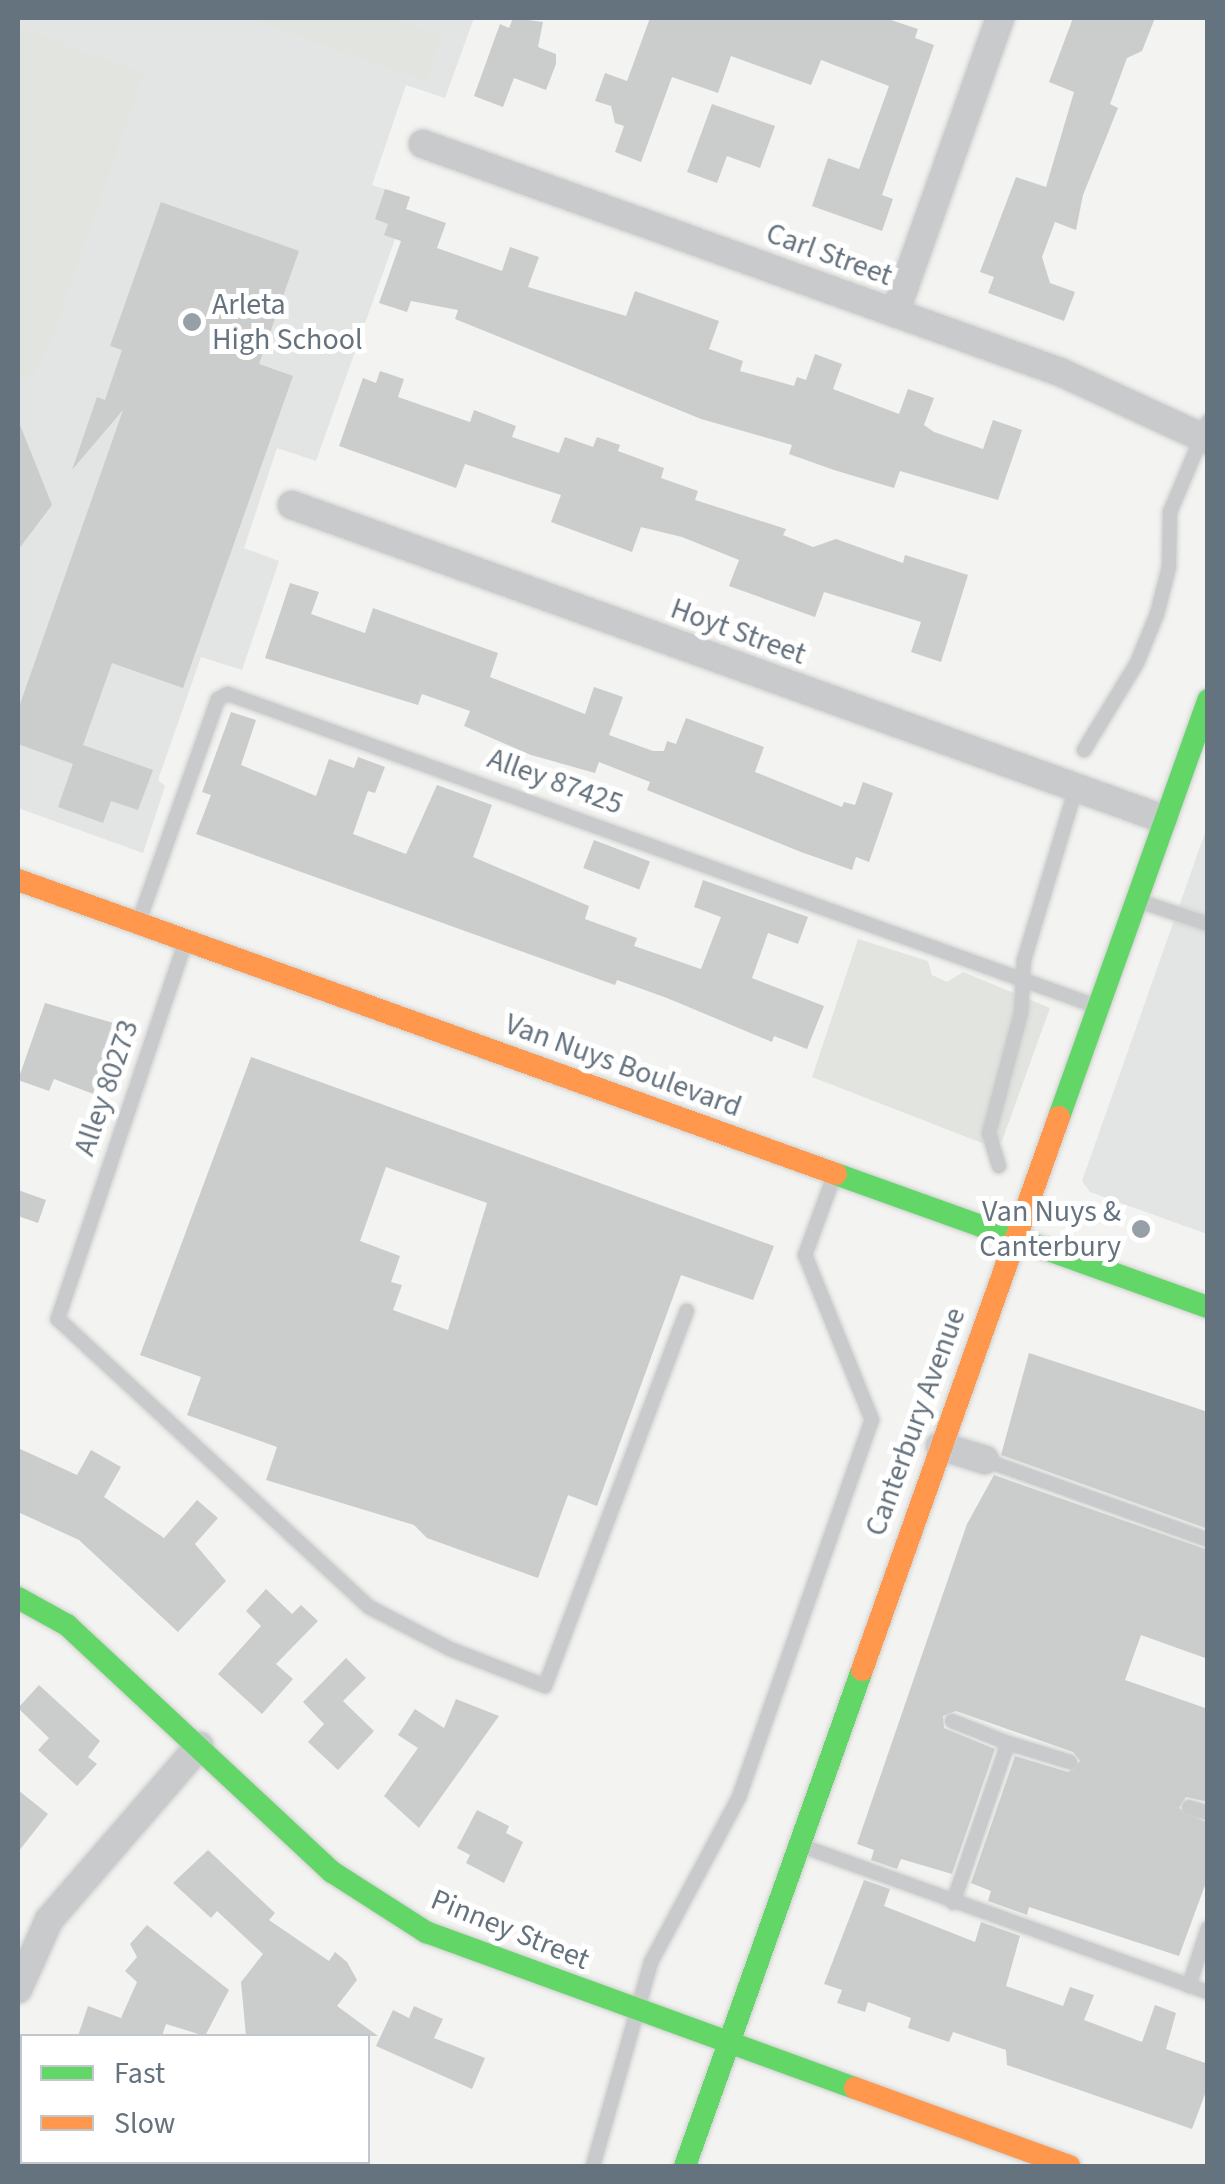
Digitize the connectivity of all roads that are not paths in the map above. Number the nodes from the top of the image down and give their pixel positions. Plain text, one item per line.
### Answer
1 (1000, 18) edge
2 (423, 144) dead end
3 (895, 313) junction
4 (1205, 433) edge
5 (292, 505) dead end
6 (1208, 700) edge
7 (1084, 750) dead end
8 (1076, 788) junction
9 (1163, 819) junction
10 (18, 880) edge
11 (1135, 899) junction
12 (138, 923) junction
13 (1208, 924) edge
14 (186, 940) junction
15 (1025, 980) junction
16 (1099, 1006) junction
17 (999, 1166) dead end
18 (835, 1174) junction
19 (1014, 1240) junction
20 (1208, 1307) edge
21 (687, 1311) dead end
22 (940, 1446) junction
23 (985, 1460) joint
24 (1208, 1540) edge
25 (18, 1598) edge
26 (952, 1721) dead end
27 (1008, 1743) junction
28 (200, 1746) junction
29 (1070, 1762) dead end
30 (1189, 1807) dead end
31 (1208, 1814) edge
32 (797, 1844) junction
33 (953, 1903) junction
34 (1208, 1928) edge
35 (1189, 1986) junction
36 (18, 1989) edge
37 (1208, 1992) edge
38 (637, 2012) junction
39 (729, 2043) junction
40 (593, 2166) edge
41 (684, 2166) edge
42 (1069, 2166) edge

1 - 3 street
2 - 3 street, Carl Street
3 - 4 street, Carl Street
4 - 7 lane
5 - 8 street, Hoyt Street
6 - 9 street, Canterbury Avenue
8 - 9 street, Hoyt Street
8 - 15 lane
9 - 11 street, Canterbury Avenue
10 - 12 street, Van Nuys Boulevard
11 - 13 lane
11 - 16 street, Canterbury Avenue
12 - 14 street, Van Nuys Boulevard
12 - 15 lane, Alley 87425
14 - 18 street, Van Nuys Boulevard
14 - 21 lane, Alley 80273
15 - 16 lane, Alley 87425
15 - 17 lane
16 - 19 street, Canterbury Avenue
18 - 19 street, Van Nuys Boulevard
18 - 38 lane
19 - 20 street, Van Nuys Boulevard
19 - 22 street, Canterbury Avenue
22 - 23 street
22 - 32 street, Canterbury Avenue
23 - 24 lane
25 - 28 street, Pinney Street
26 - 27 lane
27 - 29 lane
27 - 33 lane
28 - 36 street
28 - 38 street, Pinney Street
30 - 31 lane
32 - 33 lane
32 - 39 street, Canterbury Avenue
33 - 35 lane
34 - 35 lane
35 - 37 lane
38 - 39 street, Pinney Street
38 - 40 lane
39 - 41 street, Canterbury Avenue
39 - 42 street, Pinney Street

